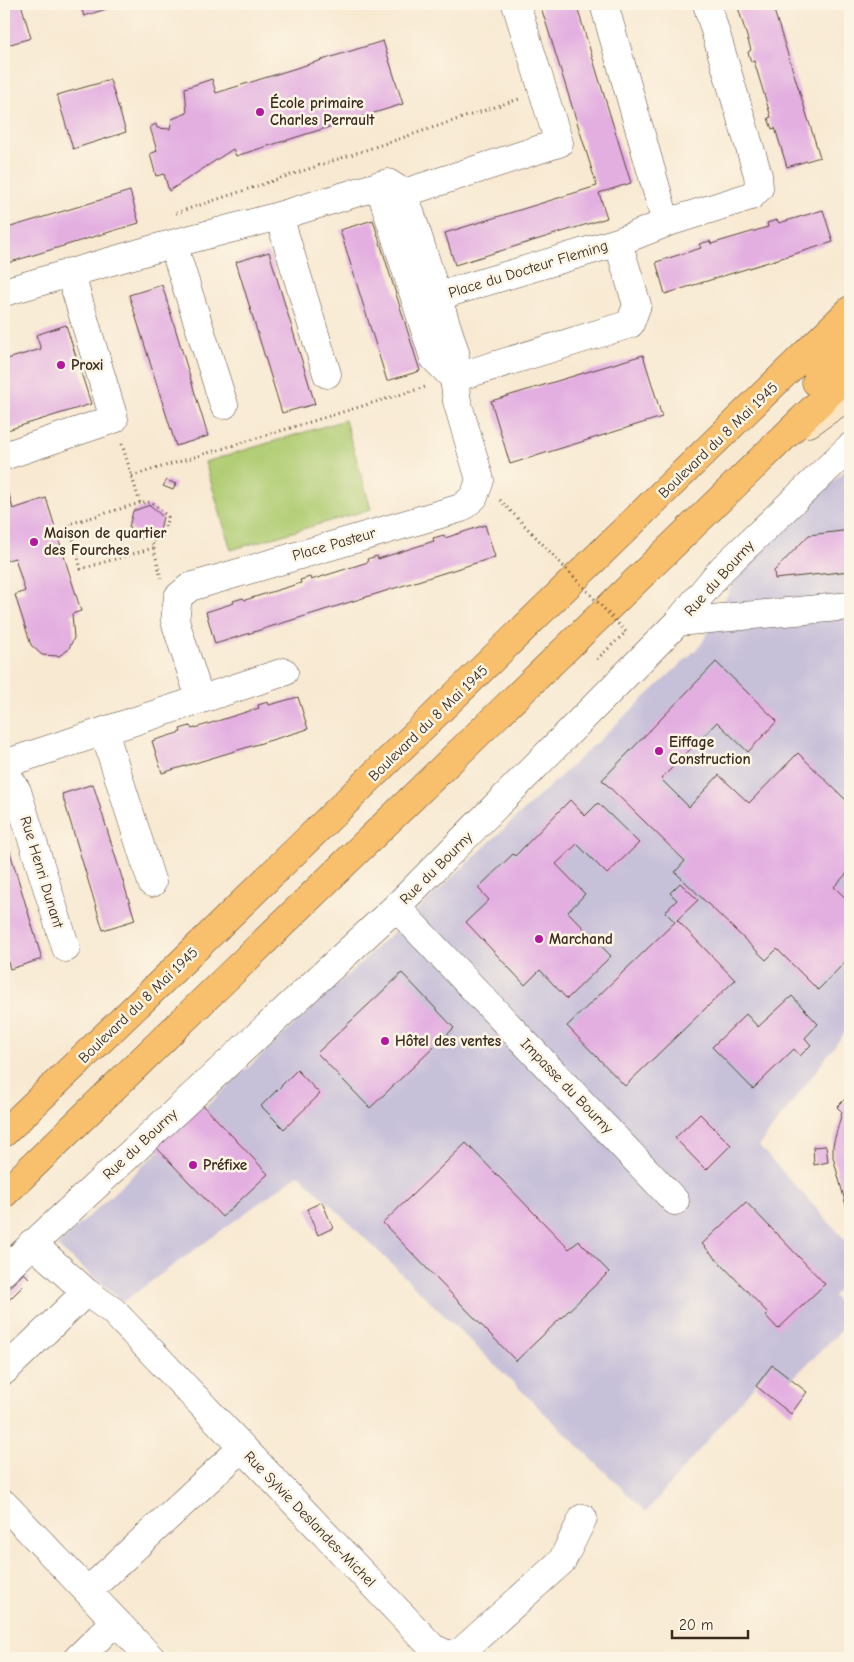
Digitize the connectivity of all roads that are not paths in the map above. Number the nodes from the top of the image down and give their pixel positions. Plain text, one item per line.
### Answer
1 (516, 4) edge
2 (604, 4) edge
3 (707, 4) edge
4 (392, 189) junction
5 (279, 216) junction
6 (666, 223) junction
7 (618, 242) junction
8 (173, 244) junction
9 (70, 272) junction
10 (4, 292) edge
11 (438, 296) junction
12 (850, 310) edge
13 (850, 347) edge
14 (850, 373) edge
15 (326, 374) dead end
16 (454, 378) junction
17 (850, 395) edge
18 (224, 406) dead end
19 (781, 442) junction
20 (850, 447) edge
21 (4, 456) edge
22 (850, 606) edge
23 (678, 622) junction
24 (284, 672) dead end
25 (200, 699) junction
26 (104, 731) junction
27 (4, 764) edge
28 (4, 770) edge
29 (152, 882) dead end
30 (396, 907) junction
31 (66, 948) dead end
32 (4, 1133) edge
33 (4, 1194) edge
34 (675, 1201) dead end
35 (32, 1243) junction
36 (4, 1271) edge
37 (86, 1292) junction
38 (4, 1371) edge
39 (242, 1448) junction
40 (4, 1504) edge
41 (583, 1518) dead end
42 (88, 1591) junction
43 (116, 1621) junction
44 (78, 1658) edge
45 (151, 1658) edge

1 - 4 street
2 - 6 street
3 - 6 street
4 - 5 street
4 - 11 street
4 - 16 street
5 - 8 street
5 - 15 street
6 - 7 street
7 - 11 street, Place du Docteur Fleming
7 - 16 street, Place du Docteur Fleming
8 - 9 street
8 - 18 street
9 - 10 street
9 - 21 street
11 - 16 street
12 - 32 main road, Boulevard du 8 Mai 1945
13 - 19 main road
14 - 19 main road
16 - 25 street, Place Pasteur
17 - 19 main road
19 - 33 main road
20 - 23 street, Rue du Bourny
22 - 23 street
23 - 30 street, Rue du Bourny
24 - 25 street
25 - 26 street
26 - 27 street
26 - 29 street
28 - 31 street, Rue Henri Dunant
30 - 34 street, Impasse du Bourny
30 - 35 street, Rue du Bourny
35 - 36 street, Rue du Bourny
35 - 37 street, Rue Sylvie Deslandes-Michel
37 - 38 street
37 - 39 street, Rue Sylvie Deslandes-Michel
39 - 41 street, Rue Sylvie Deslandes-Michel
39 - 42 street
40 - 42 street
42 - 43 street
43 - 44 street
43 - 45 street

